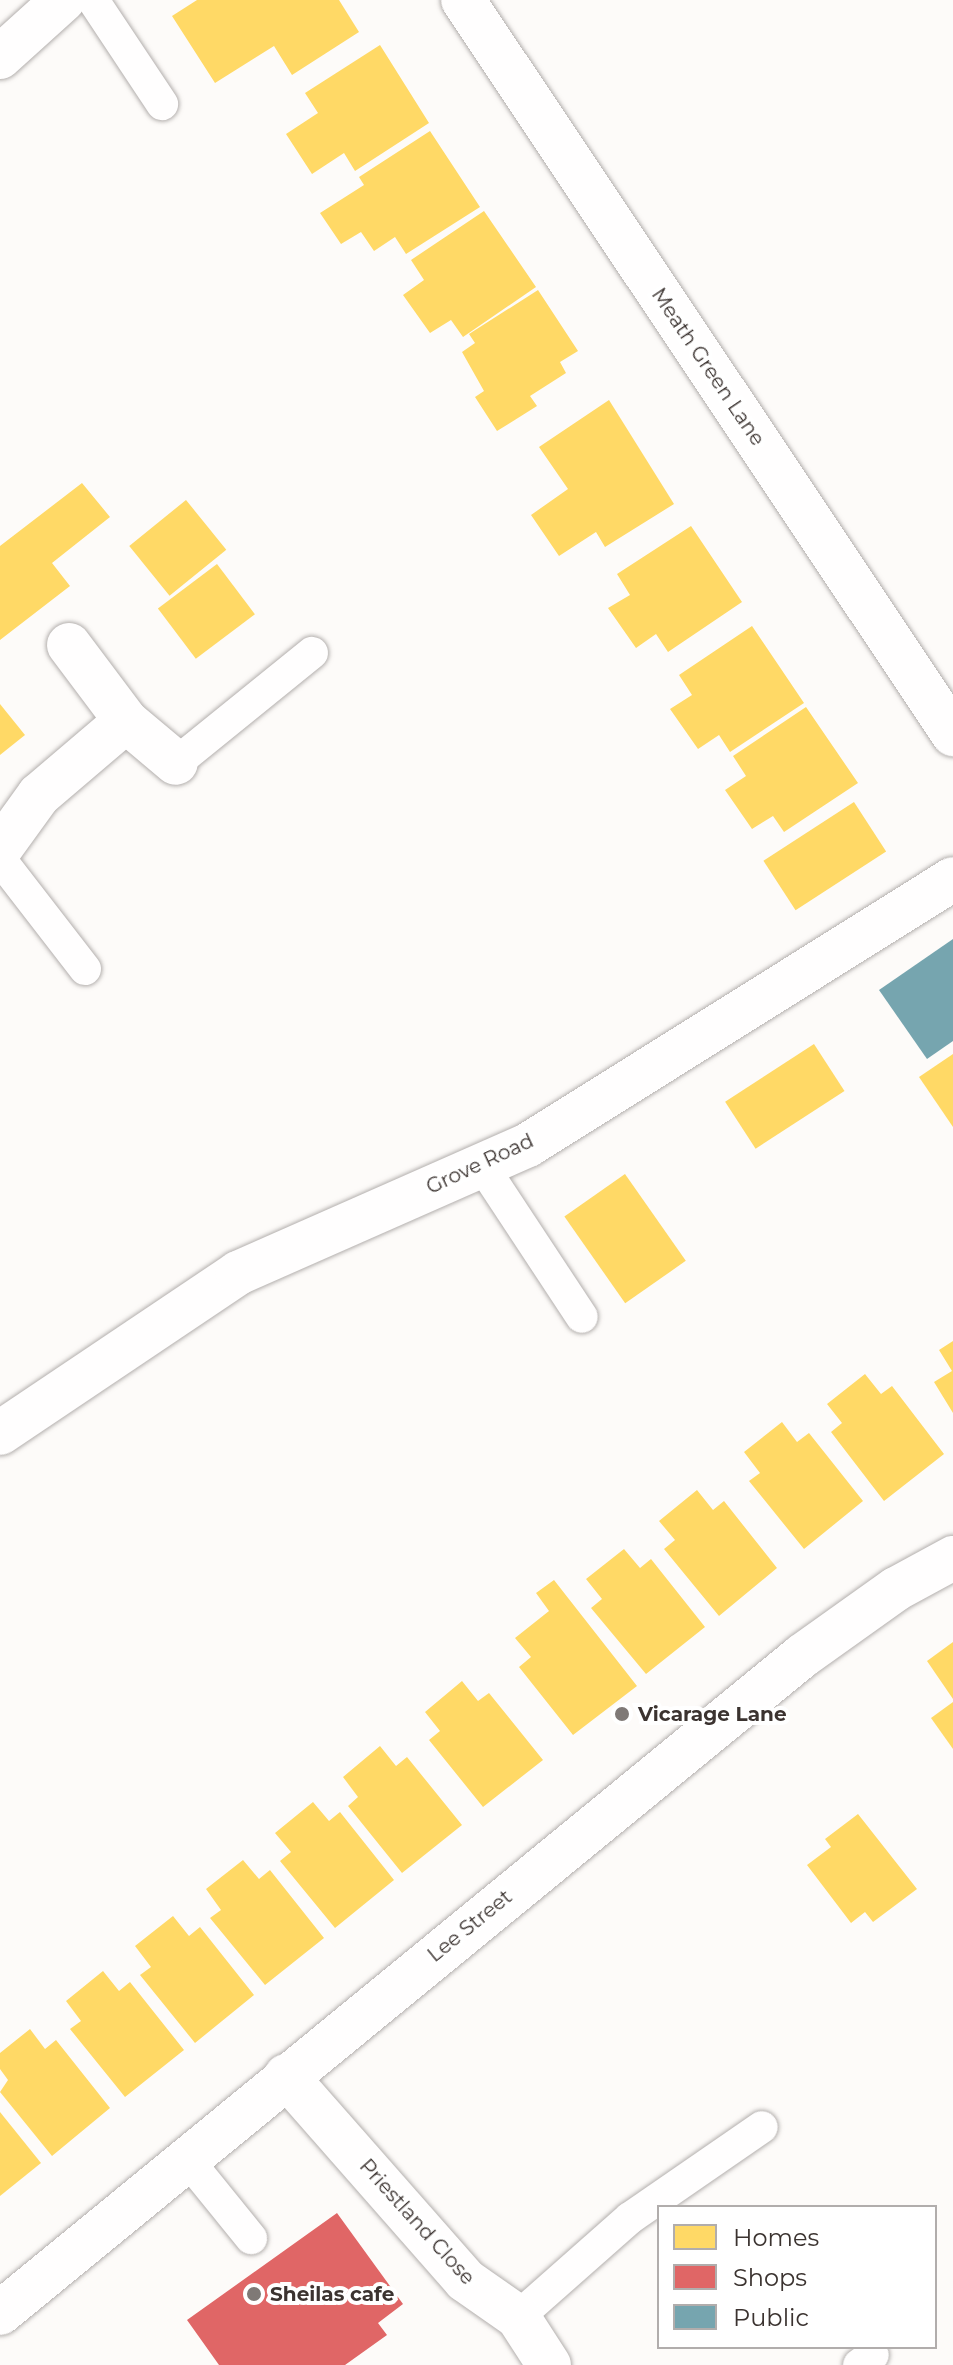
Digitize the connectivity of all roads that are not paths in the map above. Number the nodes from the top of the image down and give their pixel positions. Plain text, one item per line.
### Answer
1 (63, 0) edge
2 (93, 0) edge
3 (463, 0) edge
4 (0, 57) edge
5 (162, 104) dead end
6 (69, 645) dead end
7 (312, 653) dead end
8 (126, 721) junction
9 (953, 734) edge
10 (176, 763) joint
11 (0, 849) edge
12 (0, 859) edge
13 (953, 879) edge
14 (85, 969) dead end
15 (481, 1164) junction
16 (582, 1317) dead end
17 (0, 1433) edge
18 (953, 1558) edge
19 (286, 2076) junction
20 (762, 2127) dead end
21 (187, 2159) junction
22 (251, 2238) dead end
23 (0, 2313) edge
24 (518, 2317) junction
25 (549, 2365) edge

1 - 4 street
2 - 5 lane
3 - 9 street, Meath Green Lane
6 - 8 street
7 - 10 lane
8 - 10 street
8 - 11 street
12 - 14 lane
13 - 15 street, Grove Road
15 - 16 lane
15 - 17 street, Grove Road
18 - 19 street, Lee Street
19 - 21 street, Lee Street
19 - 24 street, Priestland Close
20 - 24 lane
21 - 22 lane
21 - 23 street, Lee Street
24 - 25 street, Priestland Close

